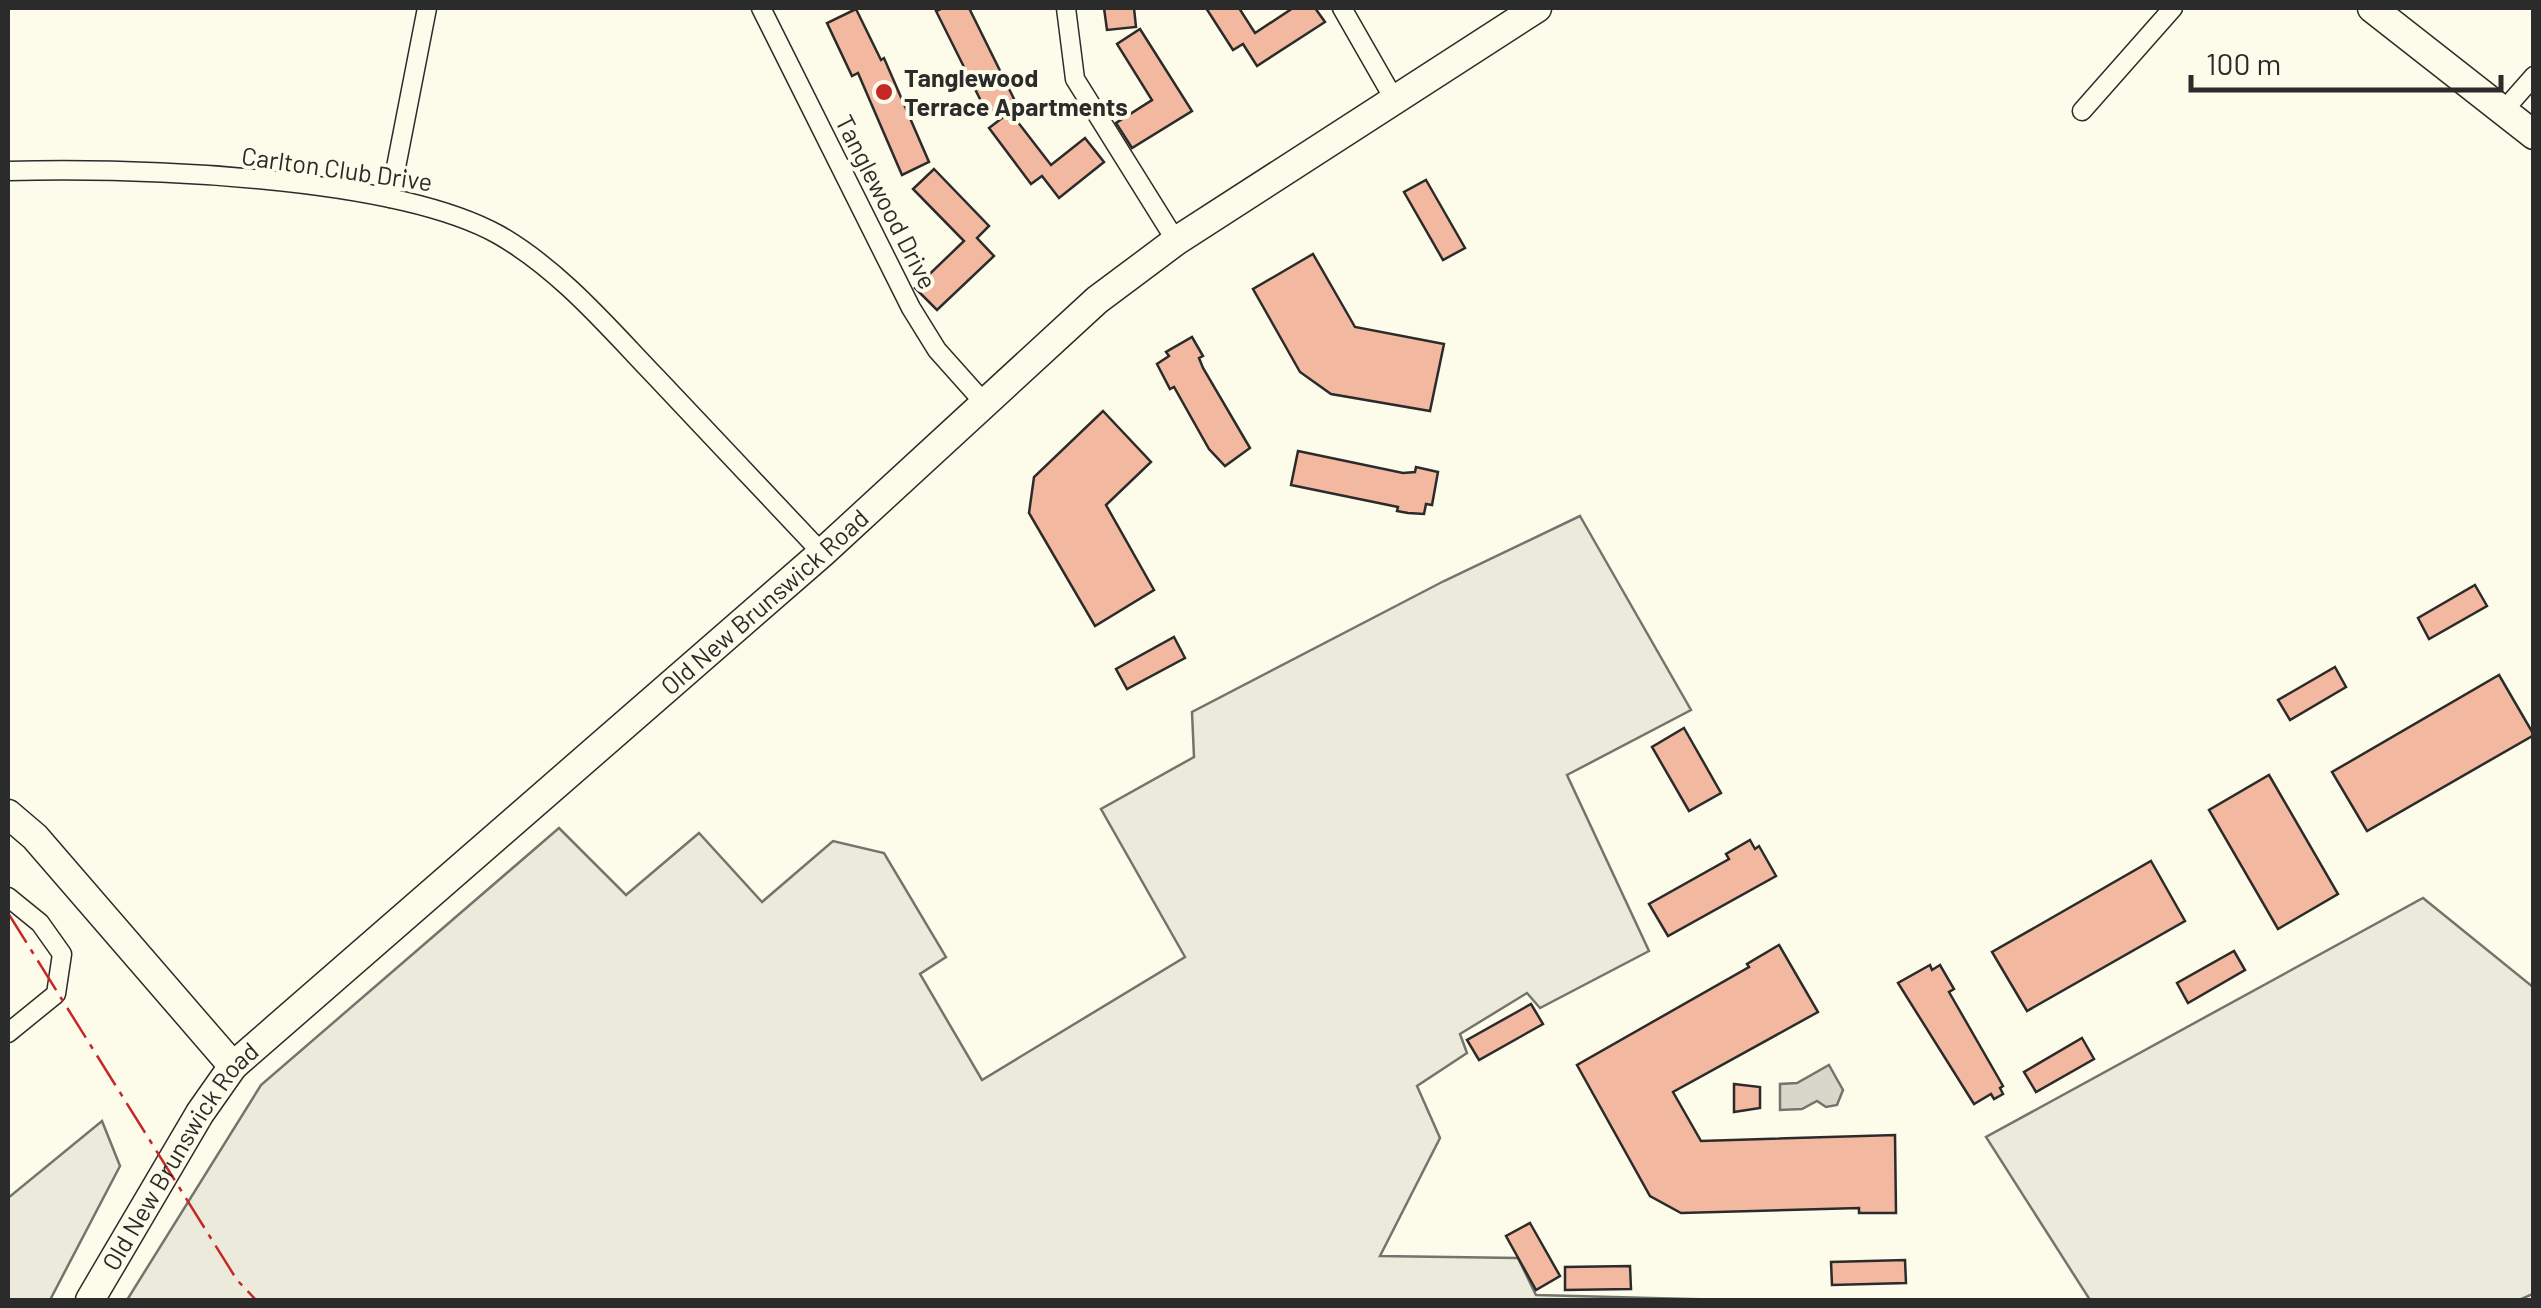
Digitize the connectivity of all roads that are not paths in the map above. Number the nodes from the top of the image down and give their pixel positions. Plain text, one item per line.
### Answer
1 (427, 8) edge
2 (762, 8) edge
3 (1066, 8) edge
4 (1342, 8) edge
5 (1538, 8) edge
6 (2172, 8) edge
7 (2372, 8) edge
8 (2534, 76) edge
9 (1394, 99) junction
10 (2082, 110) dead end
11 (2504, 110) junction
12 (2534, 136) edge
13 (8, 171) edge
14 (390, 198) junction
15 (1176, 240) junction
16 (987, 406) junction
17 (822, 553) junction
18 (8, 814) edge
19 (8, 897) edge
20 (8, 1032) edge
21 (234, 1066) junction
22 (90, 1300) edge

1 - 14 street
2 - 16 street, Tanglewood Drive
3 - 15 street
4 - 9 street
5 - 9 main road, Old New Brunswick Road
6 - 10 street
7 - 11 main road
8 - 11 street
9 - 15 main road, Old New Brunswick Road
11 - 12 main road
13 - 14 street, Carlton Club Drive
14 - 17 street, Carlton Club Drive
15 - 16 main road, Old New Brunswick Road
16 - 17 main road, Old New Brunswick Road
17 - 21 main road, Old New Brunswick Road
18 - 21 main road
19 - 20 street
21 - 22 main road, Old New Brunswick Road

